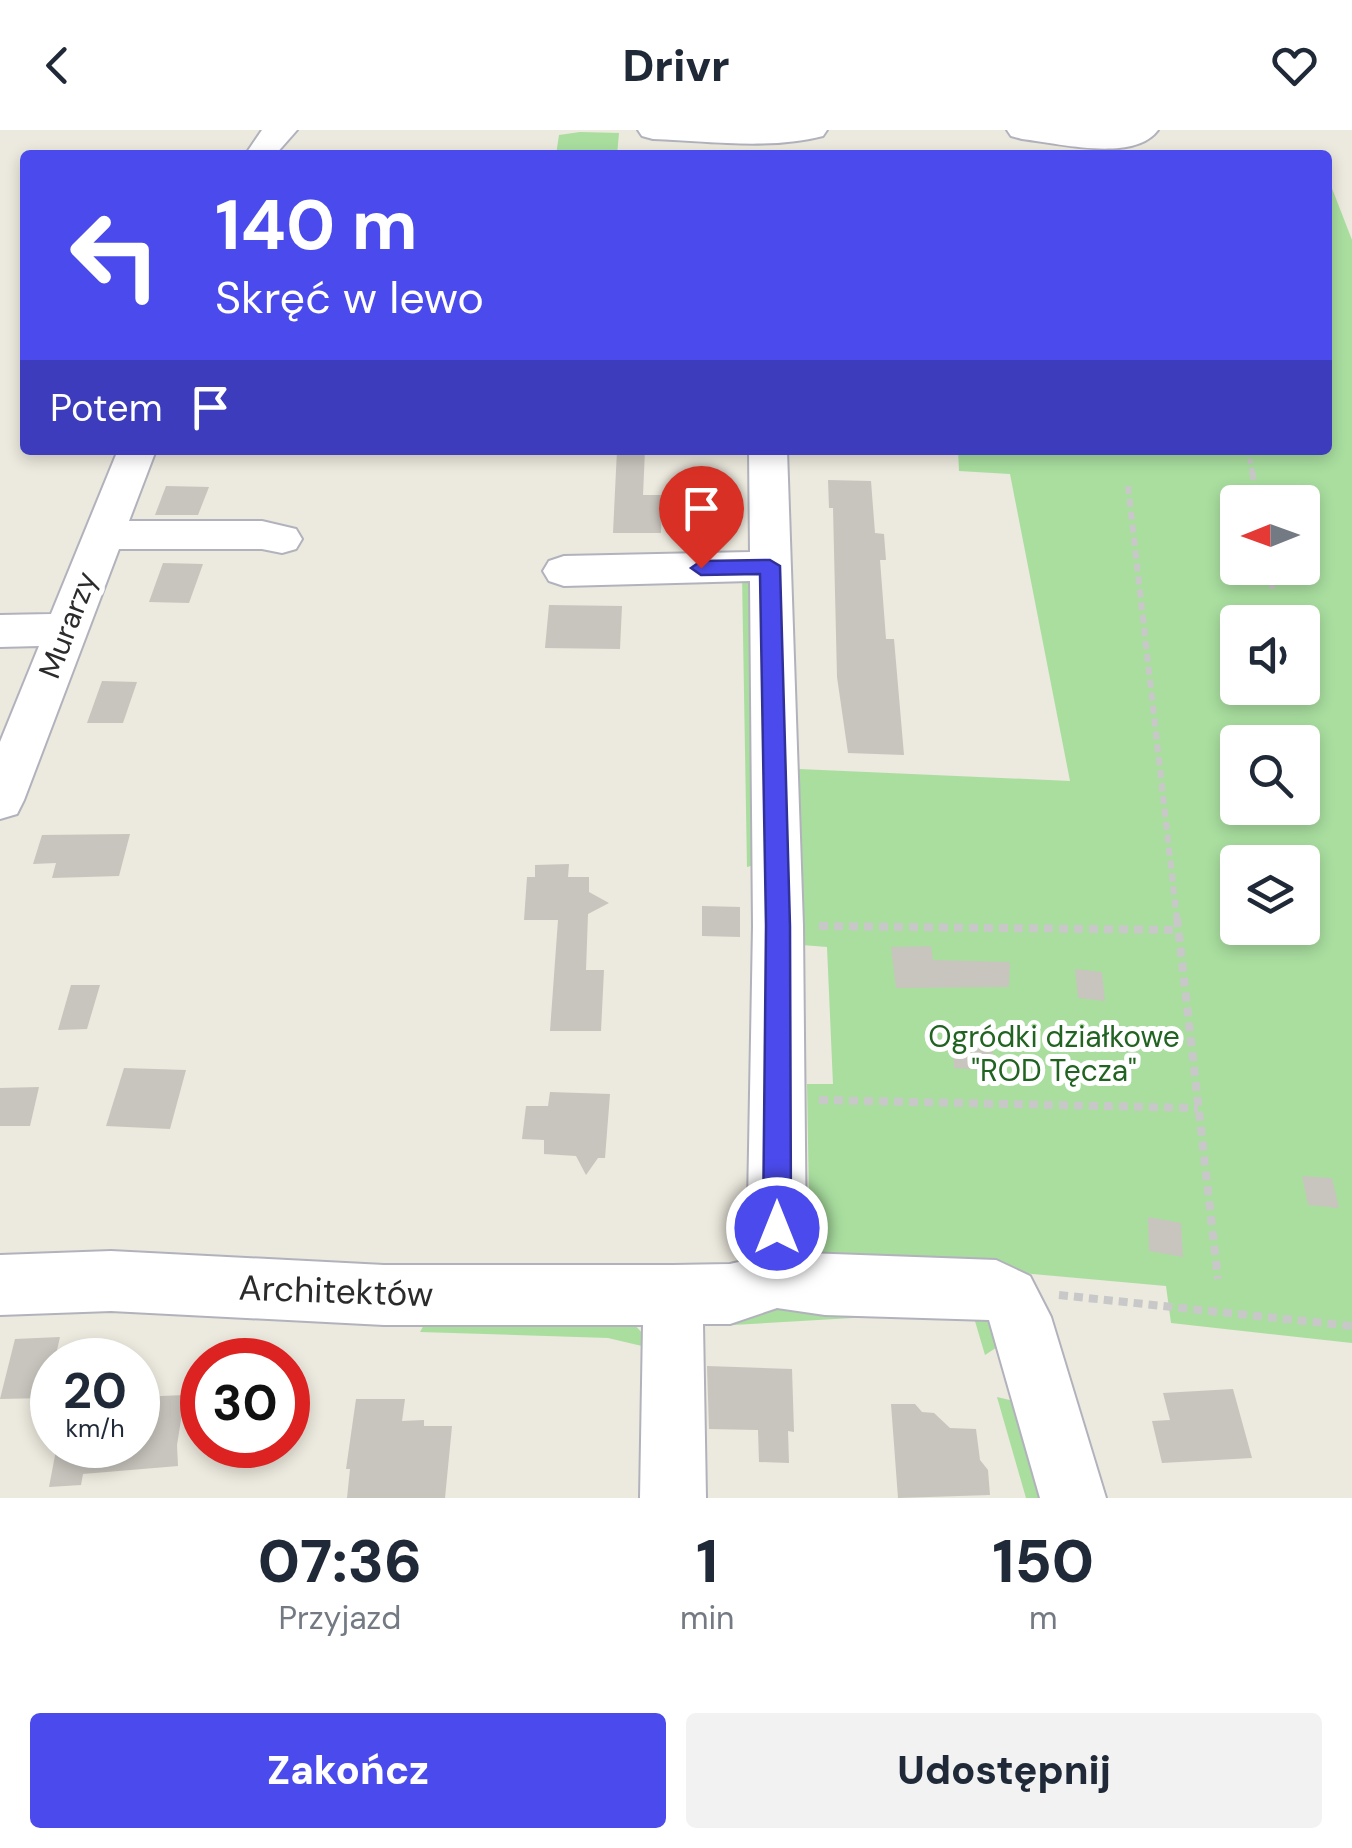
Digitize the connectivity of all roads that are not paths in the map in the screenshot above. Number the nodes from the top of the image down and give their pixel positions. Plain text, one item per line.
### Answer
1 (282, 130) edge
2 (654, 130) edge
3 (812, 130) edge
4 (1022, 130) edge
5 (1142, 132) edge
6 (761, 140) edge
7 (263, 150) edge
8 (1160, 150) edge
9 (135, 455) edge
10 (768, 455) edge
11 (102, 535) junction
12 (282, 539) dead end
13 (770, 566) junction
14 (564, 571) dead end
15 (66, 630) junction
16 (0, 631) edge
17 (0, 800) edge
18 (773, 1278) junction
19 (0, 1284) edge
20 (673, 1295) junction
21 (673, 1498) edge
22 (1073, 1498) edge

1 - 7 street
2 - 6 street
3 - 6 street
4 - 5 street
5 - 8 street
9 - 11 street, Murarzy
10 - 13 street
11 - 12 street
11 - 15 street, Murarzy
13 - 14 street
13 - 18 street
15 - 16 street
15 - 17 street, Murarzy
18 - 20 street, Architektów
18 - 22 street, Architektów
19 - 20 street, Architektów
20 - 21 street

